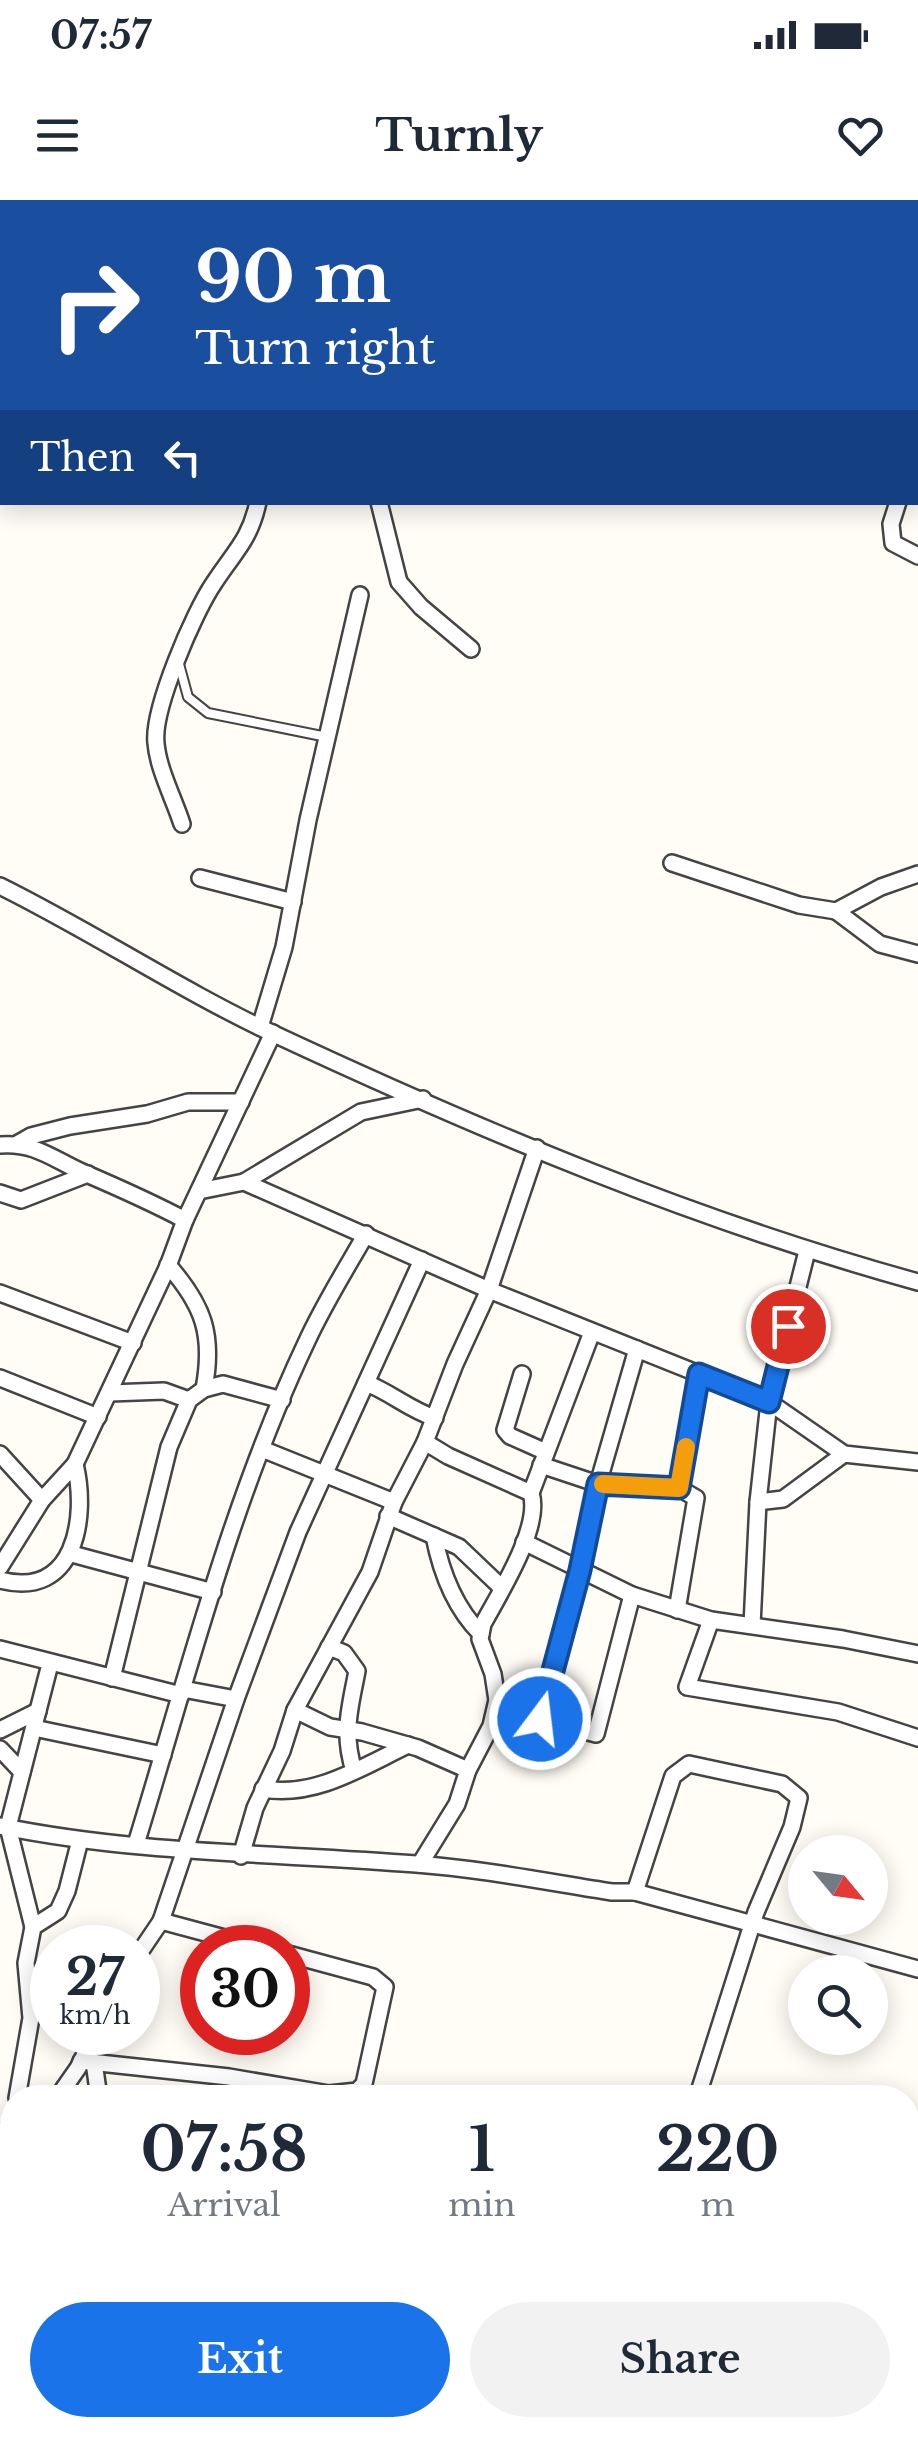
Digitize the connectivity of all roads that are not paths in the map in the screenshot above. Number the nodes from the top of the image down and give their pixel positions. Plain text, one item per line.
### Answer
1 (257, 505) edge
2 (379, 505) edge
3 (897, 505) edge
4 (918, 556) edge
5 (360, 594) dead end
6 (471, 649) dead end
7 (178, 662) junction
8 (327, 737) junction
9 (182, 824) dead end
10 (672, 863) dead end
11 (918, 874) edge
12 (200, 878) dead end
13 (0, 886) edge
14 (292, 902) junction
15 (836, 911) junction
16 (918, 954) edge
17 (267, 1030) junction
18 (424, 1099) junction
19 (241, 1102) junction
20 (8, 1144) edge
21 (537, 1148) junction
22 (88, 1174) junction
23 (244, 1182) junction
24 (199, 1191) junction
25 (0, 1194) edge
26 (184, 1220) junction
27 (366, 1234) junction
28 (806, 1251) junction
29 (422, 1260) junction
30 (168, 1265) junction
31 (918, 1282) edge
32 (489, 1290) junction
33 (0, 1293) edge
34 (592, 1332) junction
35 (133, 1343) junction
36 (637, 1350) junction
37 (522, 1374) dead end
38 (699, 1374) junction
39 (0, 1378) edge
40 (366, 1383) junction
41 (204, 1389) junction
42 (110, 1393) junction
43 (189, 1400) junction
44 (282, 1400) junction
45 (769, 1402) junction
46 (98, 1416) junction
47 (435, 1418) junction
48 (425, 1442) junction
49 (262, 1450) junction
50 (0, 1454) edge
51 (844, 1454) junction
52 (544, 1459) junction
53 (918, 1462) edge
54 (75, 1464) junction
55 (324, 1474) junction
56 (598, 1484) junction
57 (679, 1488) junction
58 (531, 1493) junction
59 (42, 1500) junction
60 (758, 1502) junction
61 (391, 1509) junction
62 (434, 1536) junction
63 (524, 1542) junction
64 (72, 1554) junction
65 (0, 1568) edge
66 (580, 1570) junction
67 (138, 1572) junction
68 (0, 1580) edge
69 (502, 1588) junction
70 (212, 1592) junction
71 (632, 1595) junction
72 (676, 1610) junction
73 (711, 1620) junction
74 (752, 1625) junction
75 (481, 1634) junction
76 (329, 1647) junction
77 (0, 1649) edge
78 (918, 1654) edge
79 (50, 1664) junction
80 (112, 1678) junction
81 (182, 1692) junction
82 (236, 1699) junction
83 (497, 1700) junction
84 (296, 1710) junction
85 (38, 1711) junction
86 (540, 1719) junction
87 (34, 1728) junction
88 (0, 1730) edge
89 (348, 1730) junction
90 (918, 1738) edge
91 (408, 1745) junction
92 (0, 1749) edge
93 (163, 1755) junction
94 (468, 1770) junction
95 (354, 1771) junction
96 (22, 1772) junction
97 (263, 1789) junction
98 (4, 1826) edge
99 (80, 1840) junction
100 (136, 1844) junction
101 (187, 1850) junction
102 (241, 1856) junction
103 (6, 1861) edge
104 (420, 1864) junction
105 (635, 1892) junction
106 (161, 1921) junction
107 (754, 1924) junction
108 (32, 1925) edge
109 (36, 1925) edge
110 (158, 1925) edge
111 (180, 1926) edge
112 (30, 1943) edge
113 (310, 1960) edge
114 (918, 1970) edge
115 (30, 2007) edge
116 (30, 2024) edge
117 (90, 2055) edge
118 (88, 2062) junction
119 (19, 2085) edge
120 (68, 2085) edge
121 (95, 2085) edge
122 (276, 2085) edge
123 (363, 2085) edge
124 (701, 2085) edge

1 - 7 street
2 - 6 street
3 - 4 street
5 - 8 street
7 - 8 lane
7 - 9 street
8 - 14 street
10 - 15 street
11 - 15 street
12 - 14 street
13 - 17 street
14 - 17 street
15 - 16 street
17 - 18 street
17 - 19 street
18 - 21 street
18 - 23 street
19 - 20 street
19 - 24 street
20 - 22 street
21 - 28 street
21 - 32 street
22 - 25 street
22 - 26 street
23 - 24 street
23 - 27 street
24 - 26 street
26 - 30 street
27 - 29 street
27 - 44 street
28 - 31 street
28 - 45 street
29 - 32 street
29 - 40 street
30 - 35 street
30 - 41 street
32 - 34 street
32 - 47 street
33 - 35 street
34 - 36 street
34 - 52 street
35 - 42 street
36 - 38 street
36 - 56 street
37 - 52 street
38 - 45 street
38 - 57 street
39 - 46 street
40 - 47 street
40 - 55 street
41 - 43 street
41 - 44 street
42 - 43 street
42 - 46 street
43 - 67 street
44 - 49 street
45 - 51 street
45 - 60 street
46 - 54 street
47 - 48 street
48 - 58 street
48 - 61 street
49 - 55 street
49 - 70 street
50 - 59 street
51 - 53 street
51 - 60 street
52 - 56 street
52 - 58 street
54 - 59 street
54 - 64 street
55 - 61 street
55 - 82 street
56 - 57 street
56 - 66 street
57 - 72 street
58 - 63 street
59 - 65 street
60 - 74 street
61 - 62 street
61 - 76 street
62 - 69 street
62 - 75 street
63 - 66 street
63 - 69 street
64 - 67 street
64 - 68 street
66 - 71 street
66 - 86 street
67 - 70 street
67 - 80 street
69 - 75 street
70 - 81 street
71 - 72 street
71 - 86 street
72 - 73 street
73 - 74 street
73 - 90 street
74 - 78 street
75 - 83 street
76 - 84 street
76 - 89 street
77 - 79 street
79 - 80 street
79 - 85 street
80 - 81 street
81 - 82 street
81 - 93 street
82 - 101 street
83 - 86 street
83 - 94 street
84 - 89 street
84 - 97 street
85 - 87 street
85 - 88 street
87 - 93 street
87 - 96 street
89 - 91 street
89 - 95 street
91 - 94 street
91 - 95 street
92 - 96 street
93 - 100 street
94 - 104 street
95 - 97 street
96 - 98 street
97 - 102 street
98 - 99 street
98 - 103 street
99 - 100 street
99 - 109 street
100 - 101 street
101 - 102 street
101 - 106 street
102 - 104 street
103 - 108 street
104 - 105 street
105 - 107 street
105 - 107 street
106 - 110 street
106 - 111 street
107 - 114 street
107 - 124 street
112 - 115 street
113 - 123 street
116 - 119 street
117 - 118 street
118 - 120 street
118 - 121 street
118 - 122 street

